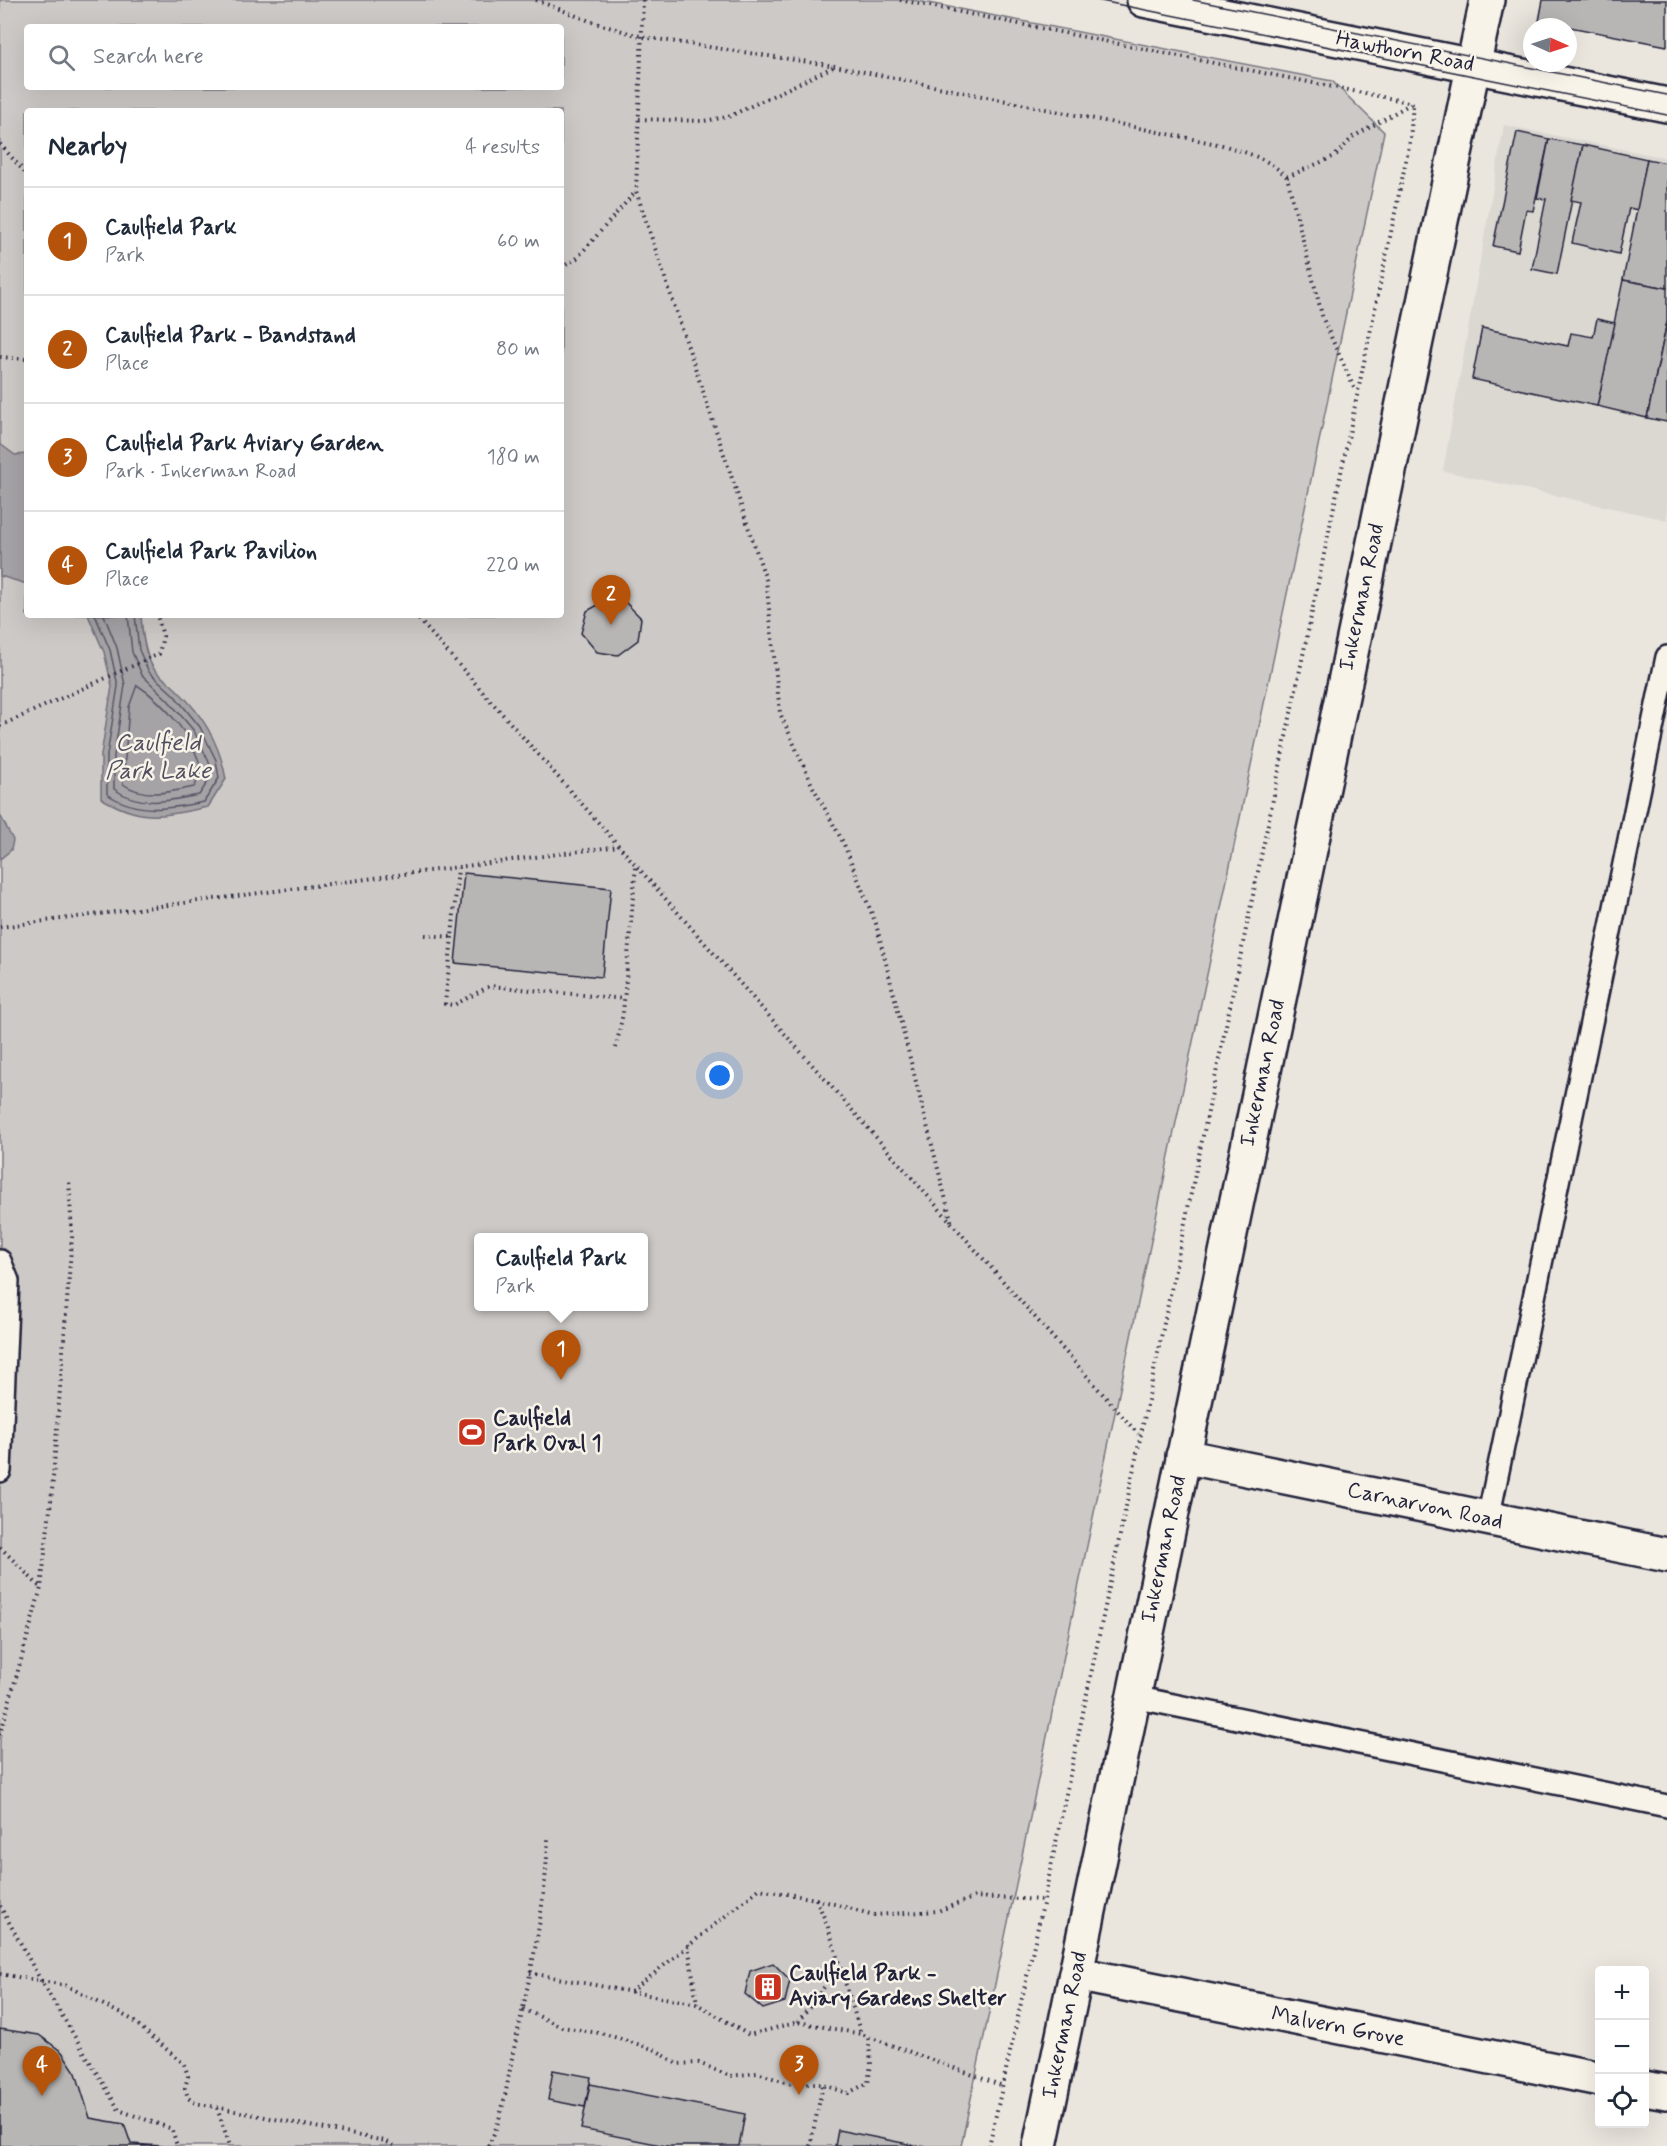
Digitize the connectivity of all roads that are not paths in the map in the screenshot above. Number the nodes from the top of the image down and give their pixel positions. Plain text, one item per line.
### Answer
1 (1144, 0) edge
2 (1486, 0) edge
3 (1473, 66) junction
4 (1667, 105) edge
5 (1667, 657) edge
6 (0, 1261) edge
7 (1184, 1456) junction
8 (0, 1471) edge
9 (1488, 1519) junction
10 (1667, 1555) edge
11 (1134, 1697) junction
12 (1667, 1806) edge
13 (1076, 1974) junction
14 (1595, 2078) edge
15 (1649, 2089) edge
16 (1667, 2092) edge
17 (1040, 2146) edge

1 - 3 street, Hawthorn Road
2 - 3 street, Inkerman Road
3 - 4 street, Hawthorn Road
3 - 7 street, Inkerman Road
5 - 9 lane
6 - 8 lane
7 - 9 street, Carnarvon Road
7 - 11 street, Inkerman Road
9 - 10 street, Carnarvon Road
11 - 12 lane
11 - 13 street, Inkerman Road
13 - 14 street, Malvern Grove
13 - 17 street, Inkerman Road
15 - 16 street

